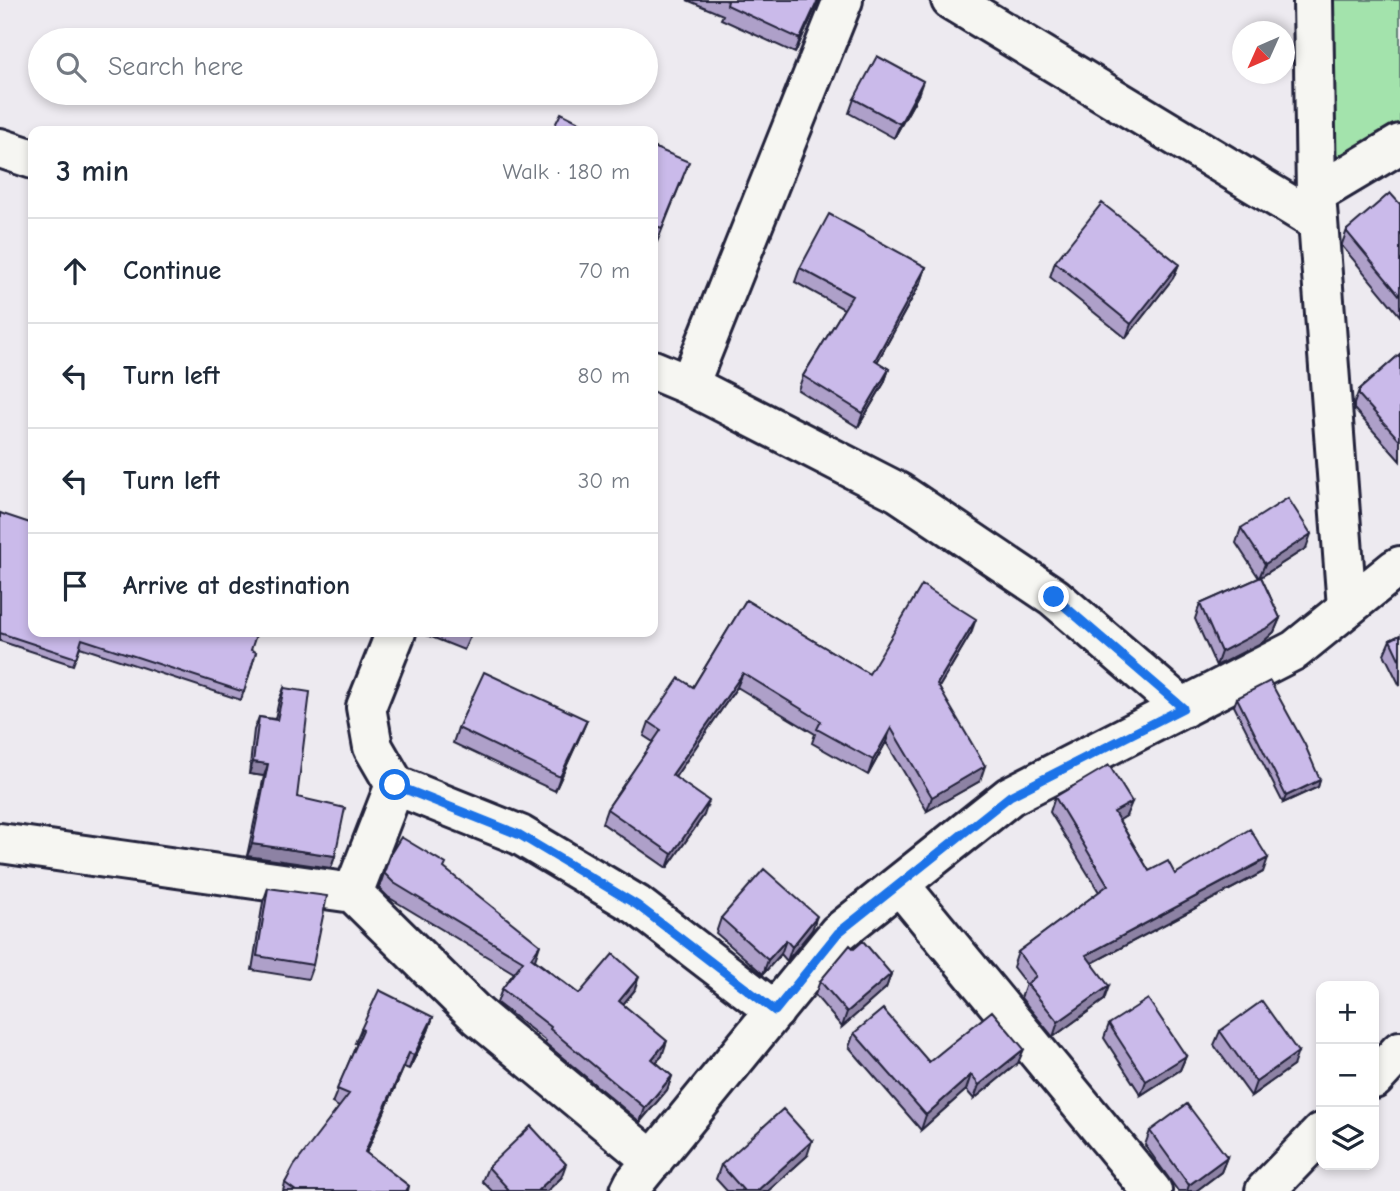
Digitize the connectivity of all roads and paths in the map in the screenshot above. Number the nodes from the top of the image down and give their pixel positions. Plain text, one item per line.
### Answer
1 (843, 0) edge
2 (951, 0) edge
3 (1314, 0) edge
4 (1400, 144) edge
5 (0, 148) edge
6 (28, 157) edge
7 (1317, 208) junction
8 (658, 372) edge
9 (689, 385) junction
10 (1400, 566) edge
11 (1348, 607) junction
12 (394, 637) edge
13 (1183, 708) junction
14 (395, 785) junction
15 (0, 843) edge
16 (900, 885) junction
17 (353, 893) junction
18 (775, 1011) junction
19 (1400, 1051) edge
20 (1379, 1074) edge
21 (1316, 1138) edge
22 (653, 1161) junction
23 (630, 1191) edge
24 (1152, 1191) edge
25 (1265, 1191) edge

1 - 9 street
2 - 7 street
3 - 7 street
4 - 7 street
5 - 6 street
7 - 11 street
8 - 9 street
9 - 13 street
10 - 11 street
11 - 13 street
12 - 14 street
13 - 16 street
14 - 17 street
14 - 18 street
15 - 17 street
16 - 18 street
16 - 24 street
17 - 22 street
18 - 22 street
19 - 20 street
21 - 25 street
22 - 23 street

